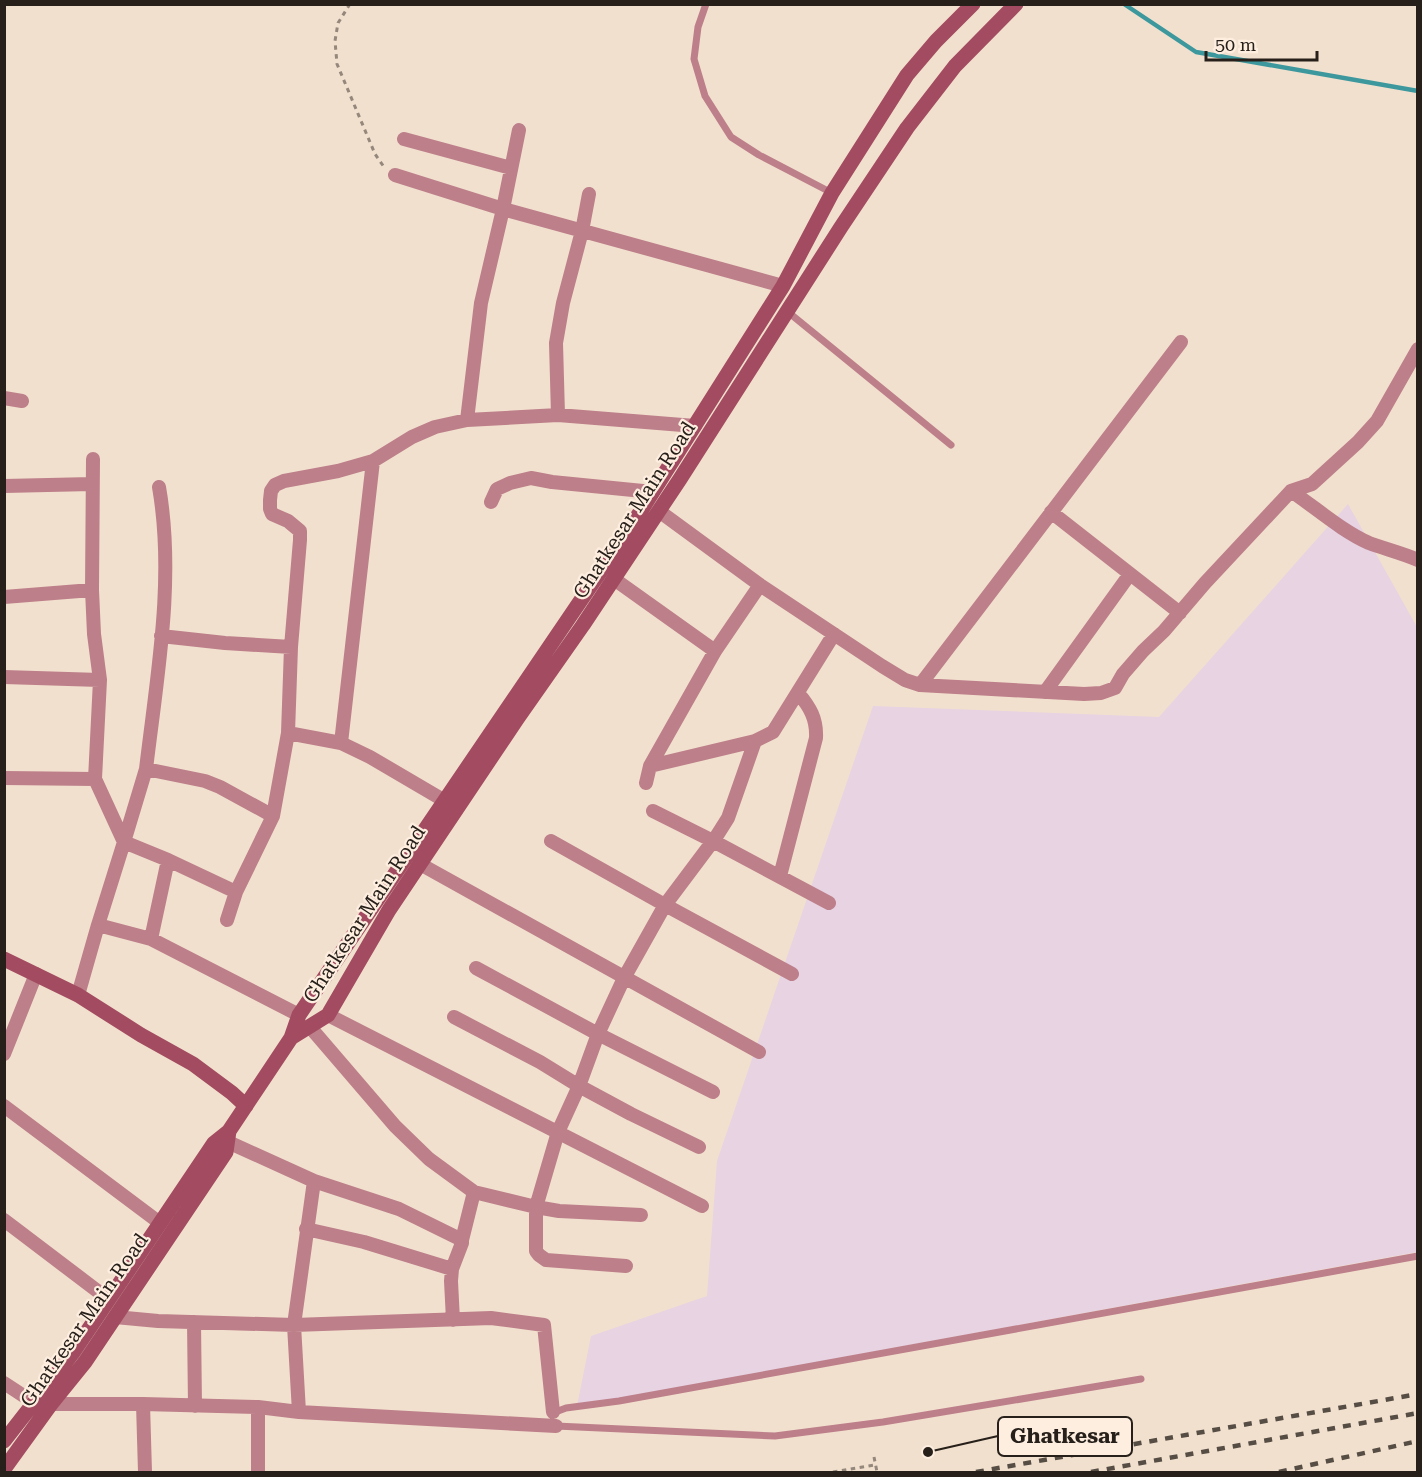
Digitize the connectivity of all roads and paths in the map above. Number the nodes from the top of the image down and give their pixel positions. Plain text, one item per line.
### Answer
1 (350, 4) edge
2 (706, 4) edge
3 (973, 4) edge
4 (1016, 4) edge
5 (519, 130) dead end
6 (404, 139) dead end
7 (511, 168) junction
8 (396, 175) joint
9 (832, 193) junction
10 (589, 194) dead end
11 (503, 208) junction
12 (582, 231) junction
13 (783, 286) junction
14 (799, 294) junction
15 (788, 312) junction
16 (1181, 342) dead end
17 (1418, 349) edge
18 (4, 398) edge
19 (22, 401) dead end
20 (558, 415) junction
21 (467, 420) junction
22 (695, 426) junction
23 (951, 445) dead end
24 (93, 459) dead end
25 (373, 461) junction
26 (92, 484) junction
27 (4, 486) edge
28 (159, 486) dead end
29 (1292, 491) junction
30 (653, 492) junction
31 (491, 502) dead end
32 (659, 510) junction
33 (1051, 513) junction
34 (1418, 560) edge
35 (1130, 574) junction
36 (614, 579) junction
37 (760, 585) junction
38 (92, 590) junction
39 (4, 597) edge
40 (1180, 613) junction
41 (834, 634) junction
42 (161, 636) junction
43 (291, 647) junction
44 (715, 651) junction
45 (4, 677) edge
46 (100, 680) junction
47 (920, 685) junction
48 (1045, 692) junction
49 (798, 693) junction
50 (288, 734) junction
51 (755, 741) junction
52 (342, 743) junction
53 (650, 766) junction
54 (146, 769) junction
55 (4, 778) edge
56 (95, 779) junction
57 (646, 783) dead end
58 (451, 806) junction
59 (653, 811) dead end
60 (273, 816) junction
61 (551, 841) dead end
62 (713, 841) junction
63 (124, 842) junction
64 (168, 860) junction
65 (420, 864) junction
66 (780, 876) junction
67 (236, 892) junction
68 (829, 903) dead end
69 (665, 905) junction
70 (227, 920) dead end
71 (98, 925) junction
72 (151, 939) junction
73 (4, 959) edge
74 (476, 968) dead end
75 (36, 974) junction
76 (792, 974) dead end
77 (624, 978) junction
78 (78, 995) junction
79 (299, 1015) junction
80 (328, 1015) junction
81 (454, 1017) dead end
82 (310, 1027) junction
83 (598, 1034) junction
84 (291, 1038) junction
85 (759, 1052) dead end
86 (4, 1054) edge
87 (579, 1086) junction
88 (713, 1092) dead end
89 (4, 1106) edge
90 (246, 1106) junction
91 (558, 1132) junction
92 (228, 1136) junction
93 (699, 1147) dead end
94 (314, 1181) junction
95 (474, 1192) junction
96 (702, 1206) dead end
97 (536, 1207) junction
98 (640, 1215) dead end
99 (4, 1220) edge
100 (160, 1223) junction
101 (306, 1229) junction
102 (462, 1240) junction
103 (1418, 1256) edge
104 (626, 1266) dead end
105 (452, 1269) junction
106 (108, 1299) junction
107 (115, 1317) junction
108 (453, 1320) junction
109 (194, 1322) junction
110 (294, 1325) junction
111 (1141, 1379) dead end
112 (4, 1383) edge
113 (33, 1402) junction
114 (51, 1404) junction
115 (143, 1404) junction
116 (195, 1406) junction
117 (258, 1407) junction
118 (298, 1412) junction
119 (555, 1419) junction
120 (5, 1437) edge
121 (874, 1457) dead end
122 (875, 1465) junction
123 (4, 1469) edge
124 (145, 1473) edge
125 (258, 1473) edge
126 (833, 1473) edge
127 (877, 1473) edge

1 - 8 path
2 - 9 lane
3 - 9 main road, Ghatkesar Main Road
4 - 14 main road, Ghatkesar Main Road
5 - 7 street
6 - 7 street
7 - 11 street
8 - 11 street
9 - 13 main road, Ghatkesar Main Road
10 - 12 street
11 - 12 street
11 - 21 street
12 - 13 street
12 - 20 street
13 - 14 main road
13 - 22 main road, Ghatkesar Main Road
14 - 15 main road, Ghatkesar Main Road
15 - 23 lane
15 - 32 main road, Ghatkesar Main Road
16 - 33 street
17 - 29 street
18 - 19 street
20 - 21 street
20 - 22 street
21 - 25 street
22 - 30 main road, Ghatkesar Main Road
24 - 26 street
25 - 43 street
25 - 52 street
26 - 27 street
26 - 38 street
28 - 42 street
29 - 34 street
29 - 40 street
30 - 31 street
30 - 58 main road, Ghatkesar Main Road
32 - 36 main road, Ghatkesar Main Road
32 - 37 street
33 - 35 street
33 - 47 street
35 - 40 street
35 - 48 street
36 - 44 street
36 - 58 main road, Ghatkesar Main Road
37 - 41 street
37 - 44 street
38 - 39 street
38 - 46 street
40 - 48 street
41 - 47 street
41 - 49 street
42 - 43 street
42 - 54 street
43 - 50 street
44 - 53 street
45 - 46 street
46 - 56 street
47 - 48 street
49 - 51 street
49 - 66 street
50 - 52 street
50 - 60 street
51 - 53 street
51 - 62 street
52 - 58 street
53 - 57 street
54 - 60 street
54 - 63 street
55 - 56 street
56 - 63 street
58 - 65 main road, Ghatkesar Main Road
58 - 79 main road, Ghatkesar Main Road
59 - 62 street
60 - 67 street
61 - 69 street
62 - 66 street
62 - 69 street
63 - 64 street
63 - 71 street
64 - 67 street
64 - 72 street
65 - 77 street
65 - 80 main road, Ghatkesar Main Road
66 - 68 street
67 - 70 street
69 - 76 street
69 - 77 street
71 - 72 street
71 - 78 street
72 - 79 street
73 - 75 main road
74 - 83 street
75 - 78 main road
75 - 86 street
77 - 83 street
77 - 85 street
78 - 90 main road
79 - 84 main road, Ghatkesar Main Road
80 - 82 main road, Ghatkesar Main Road
80 - 91 street
81 - 87 street
82 - 84 main road, Ghatkesar Main Road
82 - 95 street
83 - 87 street
83 - 88 street
84 - 90 main road, Ghatkesar Main Road
87 - 91 street
87 - 93 street
89 - 100 street
90 - 92 main road, Ghatkesar Main Road
91 - 96 street
91 - 97 street
92 - 94 street
92 - 100 main road, Ghatkesar Main Road
92 - 107 main road, Ghatkesar Main Road
94 - 101 street
94 - 102 street
95 - 97 street
95 - 102 street
97 - 98 street
97 - 104 street
99 - 106 street
100 - 106 main road, Ghatkesar Main Road
101 - 105 street
101 - 110 street
102 - 105 street
103 - 119 lane
105 - 108 street
106 - 113 main road, Ghatkesar Main Road
107 - 109 street
107 - 114 main road, Ghatkesar Main Road
108 - 110 street
108 - 119 street
109 - 110 street
109 - 116 street
110 - 118 street
111 - 119 lane
112 - 113 street
113 - 114 street
113 - 120 main road, Ghatkesar Main Road
114 - 115 street
114 - 123 main road, Ghatkesar Main Road
115 - 116 street
115 - 124 street
116 - 117 street
117 - 118 street
117 - 125 street
118 - 119 street
121 - 122 path
122 - 126 path
122 - 127 path

